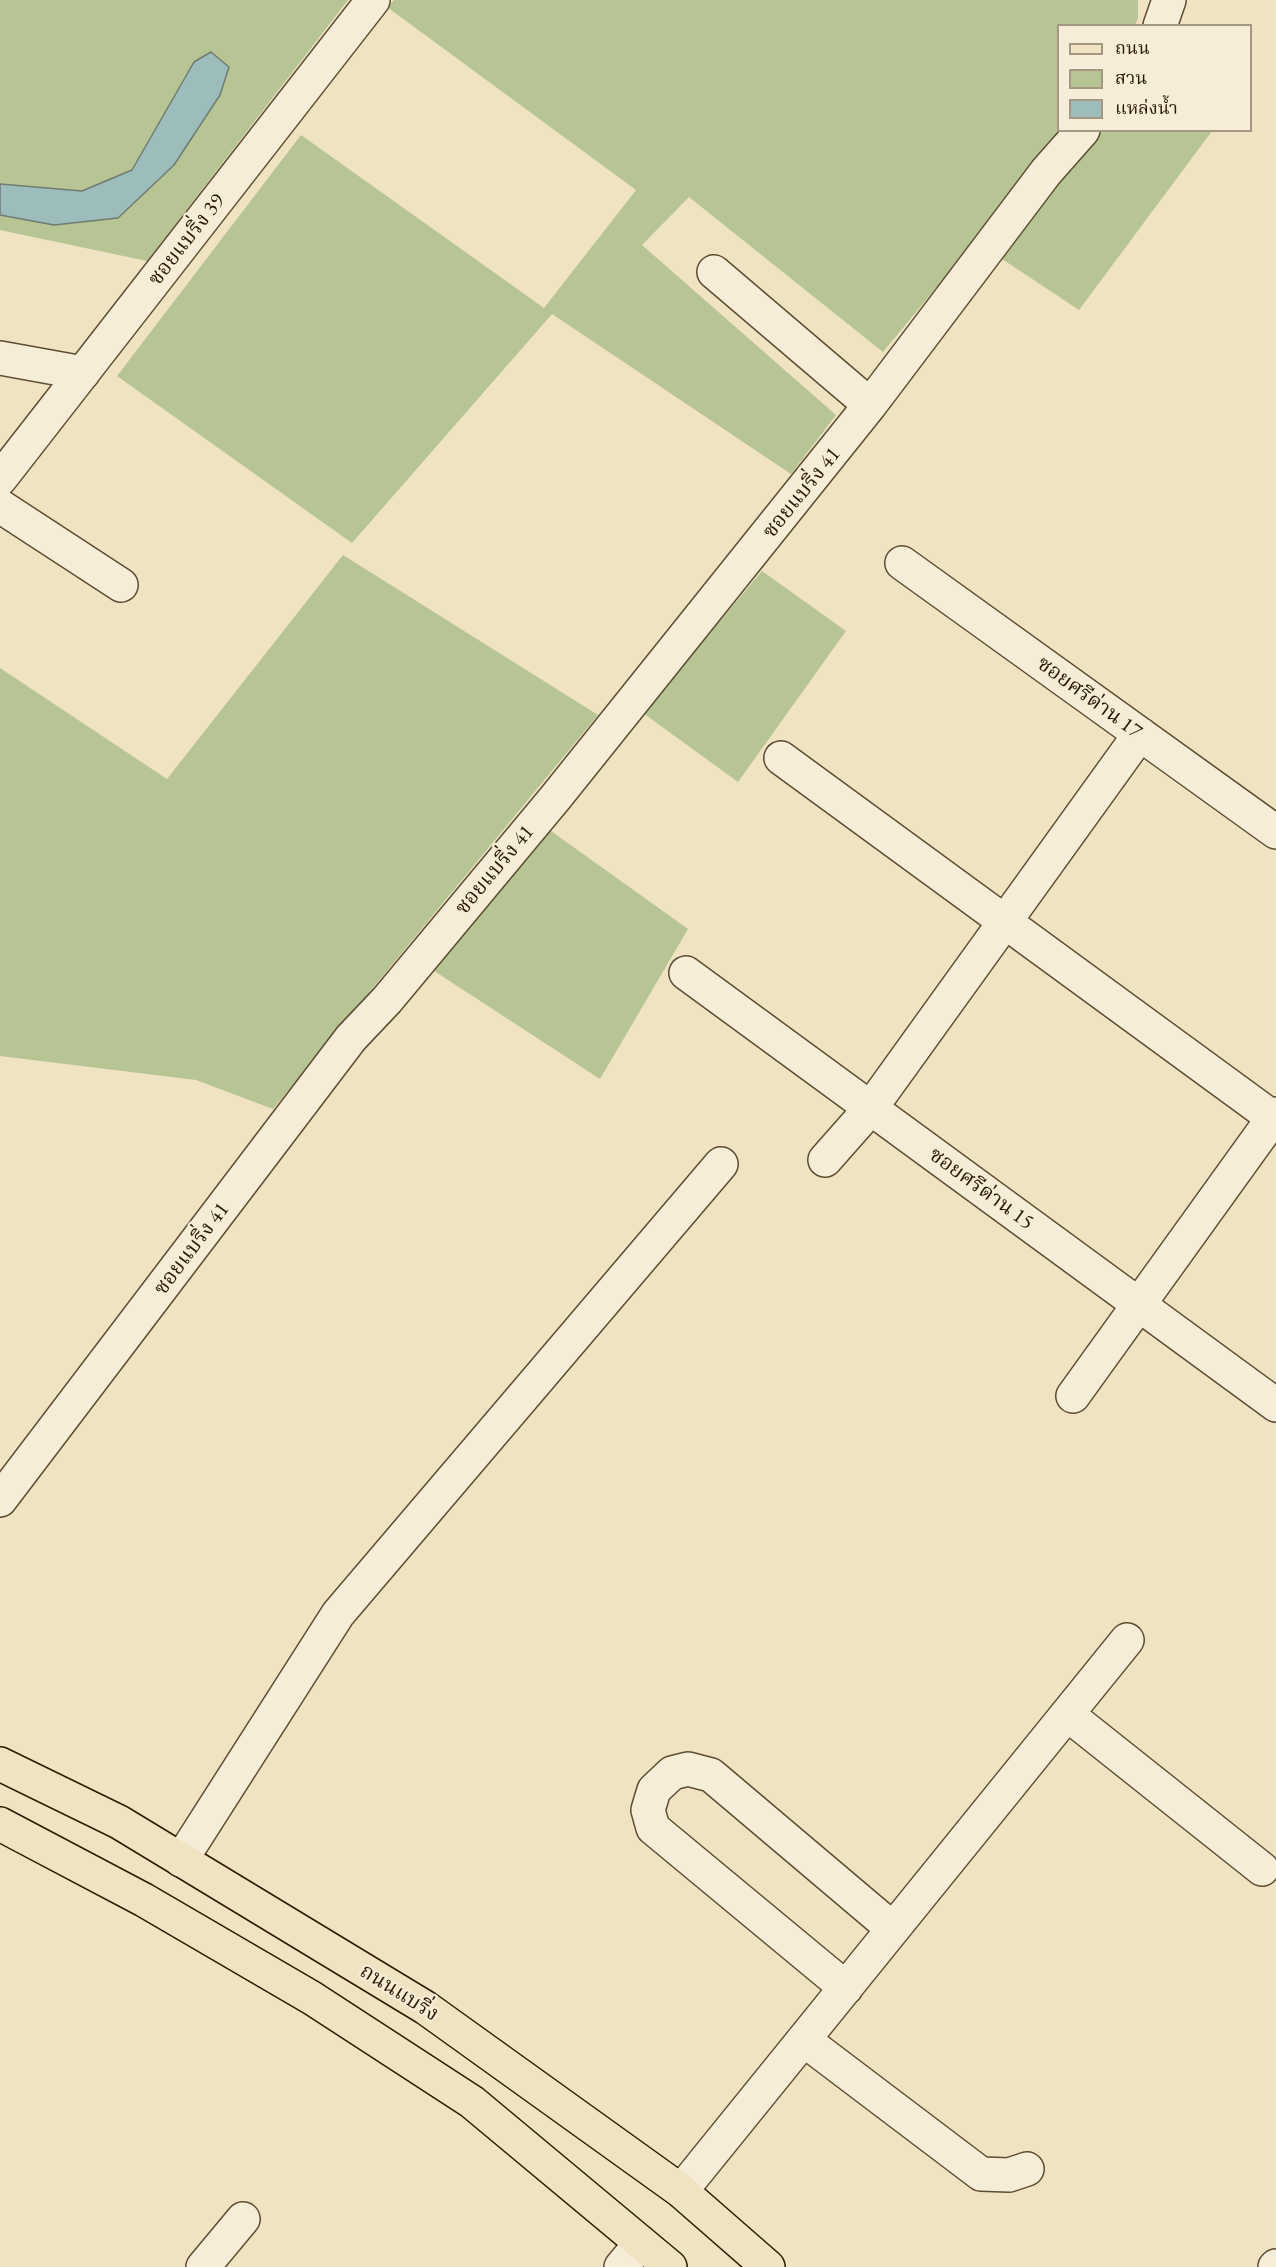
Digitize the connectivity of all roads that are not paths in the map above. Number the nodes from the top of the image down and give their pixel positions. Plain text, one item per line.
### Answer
1 (373, 0) edge
2 (1169, 0) edge
3 (1161, 24) edge
4 (1081, 132) edge
5 (714, 272) dead end
6 (0, 358) edge
7 (83, 373) junction
8 (870, 405) junction
9 (0, 479) edge
10 (0, 506) edge
11 (902, 563) dead end
12 (121, 585) dead end
13 (1140, 734) junction
14 (782, 758) dead end
15 (1276, 832) edge
16 (1005, 922) junction
17 (686, 974) dead end
18 (870, 1108) junction
19 (1275, 1117) edge
20 (825, 1160) dead end
21 (721, 1164) dead end
22 (1139, 1305) junction
23 (1073, 1396) dead end
24 (1276, 1405) edge
25 (0, 1500) edge
26 (1127, 1640) dead end
27 (1067, 1714) junction
28 (0, 1764) edge
29 (0, 1824) edge
30 (181, 1860) junction
31 (1262, 1869) dead end
32 (894, 1929) junction
33 (846, 1988) junction
34 (804, 2040) junction
35 (1027, 2169) dead end
36 (681, 2191) junction
37 (243, 2219) dead end
38 (631, 2255) edge
39 (204, 2267) edge
40 (670, 2267) edge
41 (768, 2267) edge

1 - 7 street, ซอยแบริ่ง 39
2 - 3 street
4 - 8 street, ซอยแบริ่ง 41
5 - 8 street
6 - 7 street
7 - 9 street, ซอยแบริ่ง 39
8 - 25 street, ซอยแบริ่ง 41
10 - 12 street
11 - 13 street, ซอยศรีด่าน 17
13 - 15 street, ซอยศรีด่าน 17
13 - 16 street
14 - 16 street
16 - 18 street
16 - 19 street
17 - 18 street, ซอยศรีด่าน 15
18 - 20 street
18 - 22 street, ซอยศรีด่าน 15
19 - 22 street
21 - 30 street
22 - 23 street
22 - 24 street, ซอยศรีด่าน 15
26 - 27 street
27 - 31 street
27 - 32 street
28 - 30 main road, ถนนแบริ่ง
29 - 38 main road
30 - 36 main road, ถนนแบริ่ง
32 - 33 street
32 - 33 street
33 - 34 street
34 - 35 street
34 - 36 street
36 - 41 main road, ถนนแบริ่ง
37 - 39 street
38 - 40 main road

